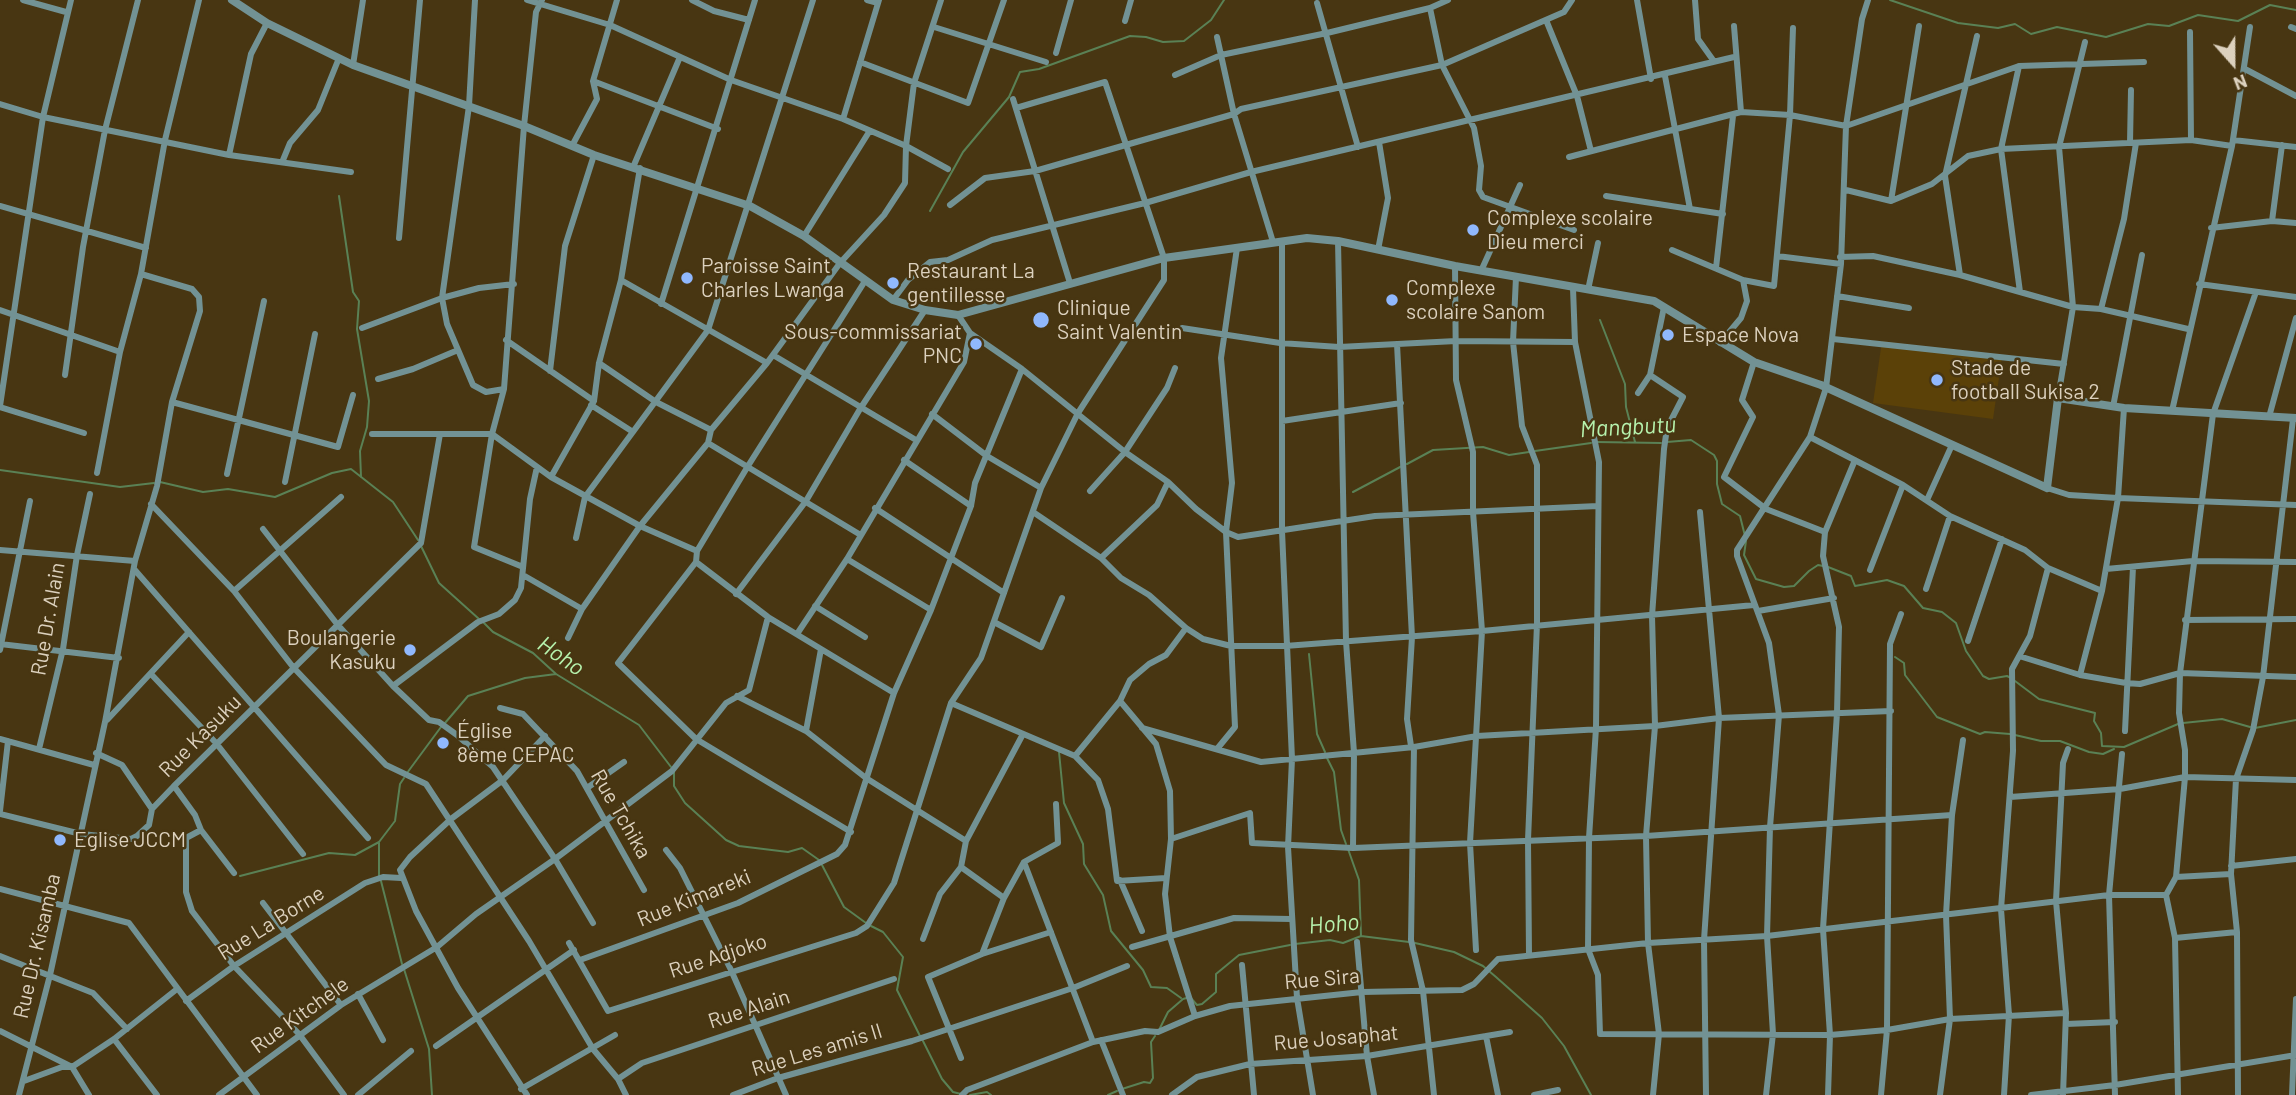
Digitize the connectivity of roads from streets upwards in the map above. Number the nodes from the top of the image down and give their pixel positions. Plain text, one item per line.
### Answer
1 (23, 0) edge
2 (71, 0) edge
3 (138, 0) edge
4 (199, 0) edge
5 (232, 0) edge
6 (363, 0) edge
7 (420, 0) edge
8 (475, 0) edge
9 (527, 0) edge
10 (617, 0) edge
11 (692, 0) edge
12 (755, 0) edge
13 (813, 0) edge
14 (867, 0) edge
15 (941, 0) edge
16 (1004, 0) edge
17 (1071, 0) edge
18 (1131, 0) edge
19 (1448, 0) edge
20 (1572, 0) edge
21 (1637, 0) edge
22 (1695, 0) edge
23 (1868, 0) edge
24 (540, 2) edge
25 (878, 2) edge
26 (1317, 3) dead end
27 (1430, 8) junction
28 (66, 12) junction
29 (749, 20) junction
30 (1546, 20) junction
31 (1125, 21) dead end
32 (267, 23) junction
33 (610, 25) junction
34 (1734, 26) dead end
35 (1919, 26) dead end
36 (934, 27) junction
37 (2250, 27) dead end
38 (1793, 29) dead end
39 (2190, 32) dead end
40 (1327, 33) junction
41 (1977, 36) dead end
42 (1217, 37) dead end
43 (2085, 42) dead end
44 (989, 43) junction
45 (1056, 53) dead end
46 (1221, 55) junction
47 (680, 57) junction
48 (1734, 57) junction
49 (339, 58) junction
50 (1713, 60) junction
51 (860, 62) junction
52 (1046, 62) dead end
53 (2144, 62) dead end
54 (2081, 64) junction
55 (353, 65) junction
56 (1442, 65) junction
57 (2019, 66) junction
58 (2245, 69) junction
59 (1175, 75) dead end
60 (1665, 76) junction
61 (1651, 79) junction
62 (731, 80) junction
63 (593, 81) junction
64 (914, 83) junction
65 (1968, 84) junction
66 (415, 86) junction
67 (1343, 87) junction
68 (2131, 90) dead end
69 (1577, 96) junction
70 (2296, 96) edge
71 (1013, 99) dead end
72 (783, 100) junction
73 (0, 104) edge
74 (469, 106) junction
75 (1905, 106) junction
76 (658, 108) junction
77 (1016, 108) junction
78 (1741, 111) junction
79 (1234, 114) junction
80 (1790, 115) junction
81 (1733, 116) junction
82 (43, 117) junction
83 (843, 119) junction
84 (1471, 121) junction
85 (524, 126) junction
86 (1846, 126) junction
87 (718, 129) junction
88 (105, 130) junction
89 (1675, 130) junction
90 (869, 132) junction
91 (165, 140) junction
92 (2191, 140) junction
93 (1379, 142) junction
94 (2133, 143) junction
95 (2233, 143) junction
96 (573, 144) junction
97 (1124, 144) junction
98 (2282, 145) junction
99 (905, 146) junction
100 (2059, 146) junction
101 (1358, 147) junction
102 (2296, 147) edge
103 (2001, 149) junction
104 (1591, 151) junction
105 (229, 155) junction
106 (594, 155) junction
107 (1569, 157) dead end
108 (283, 160) junction
109 (637, 167) junction
110 (948, 169) dead end
111 (351, 172) dead end
112 (1035, 172) junction
113 (1251, 172) junction
114 (1945, 176) junction
115 (1520, 185) dead end
116 (697, 186) junction
117 (1846, 190) junction
118 (1606, 196) dead end
119 (1891, 201) junction
120 (1145, 203) junction
121 (950, 205) dead end
122 (0, 206) edge
123 (750, 206) junction
124 (1511, 206) junction
125 (1690, 209) junction
126 (30, 213) junction
127 (1723, 214) junction
128 (2272, 221) junction
129 (2296, 223) edge
130 (1053, 226) junction
131 (2211, 228) junction
132 (1574, 230) dead end
133 (87, 233) junction
134 (804, 236) junction
135 (399, 238) dead end
136 (1338, 241) junction
137 (1278, 242) junction
138 (1598, 243) dead end
139 (146, 248) junction
140 (1237, 248) junction
141 (1378, 250) junction
142 (1672, 250) dead end
143 (2142, 255) dead end
144 (1777, 256) junction
145 (1164, 258) junction
146 (1840, 260) junction
147 (840, 263) junction
148 (1455, 266) junction
149 (1716, 268) junction
150 (1481, 271) junction
151 (141, 274) junction
152 (1960, 275) junction
153 (1516, 277) junction
154 (621, 280) junction
155 (1743, 280) junction
156 (865, 281) junction
157 (1070, 283) junction
158 (514, 284) junction
159 (2199, 284) junction
160 (1573, 288) junction
161 (1588, 290) junction
162 (2020, 292) junction
163 (2256, 292) junction
164 (1837, 296) junction
165 (442, 298) junction
166 (2296, 298) edge
167 (893, 300) junction
168 (264, 301) dead end
169 (661, 304) junction
170 (1664, 307) junction
171 (2073, 307) junction
172 (1909, 308) dead end
173 (2101, 309) junction
174 (0, 310) edge
175 (925, 310) junction
176 (13, 314) junction
177 (958, 315) junction
178 (2131, 317) junction
179 (2296, 318) edge
180 (362, 328) dead end
181 (1182, 328) dead end
182 (2188, 329) junction
183 (708, 330) junction
184 (970, 333) junction
185 (1225, 333) junction
186 (315, 334) dead end
187 (70, 337) junction
188 (1833, 339) junction
189 (506, 340) junction
190 (1456, 341) junction
191 (1513, 342) junction
192 (1574, 342) junction
193 (1280, 343) junction
194 (1720, 343) junction
195 (1397, 344) junction
196 (1339, 347) junction
197 (458, 350) junction
198 (120, 352) junction
199 (773, 355) junction
200 (1754, 362) junction
201 (599, 363) junction
202 (767, 363) junction
203 (2064, 364) junction
204 (1175, 368) dead end
205 (1022, 369) junction
206 (550, 371) junction
207 (806, 374) junction
208 (65, 375) dead end
209 (1650, 376) junction
210 (378, 379) dead end
211 (504, 388) junction
212 (1826, 388) junction
213 (1638, 393) dead end
214 (353, 395) dead end
215 (2058, 398) junction
216 (172, 402) junction
217 (656, 402) junction
218 (592, 403) junction
219 (1401, 403) junction
220 (0, 406) edge
221 (2113, 407) junction
222 (2124, 408) junction
223 (860, 409) junction
224 (2172, 411) junction
225 (1339, 412) junction
226 (1078, 413) junction
227 (932, 414) junction
228 (2213, 414) junction
229 (2270, 417) junction
230 (2294, 419) edge
231 (238, 420) junction
232 (1282, 421) junction
233 (711, 430) junction
234 (633, 432) junction
235 (84, 433) dead end
236 (372, 433) dead end
237 (440, 434) junction
238 (492, 434) junction
239 (295, 435) junction
240 (1810, 437) junction
241 (916, 440) junction
242 (708, 443) junction
243 (1952, 445) junction
244 (1125, 452) junction
245 (987, 456) junction
246 (904, 460) junction
247 (1855, 460) junction
248 (748, 466) junction
249 (537, 467) junction
250 (97, 472) dead end
251 (227, 474) dead end
252 (551, 477) junction
253 (285, 482) dead end
254 (1168, 482) junction
255 (1903, 485) junction
256 (1041, 488) junction
257 (2047, 488) junction
258 (1090, 491) dead end
259 (90, 494) dead end
260 (585, 496) junction
261 (341, 497) dead end
262 (2118, 498) junction
263 (1927, 500) junction
264 (30, 501) dead end
265 (806, 502) junction
266 (2199, 503) junction
267 (151, 504) junction
268 (2281, 504) junction
269 (2296, 505) edge
270 (971, 506) junction
271 (1598, 506) junction
272 (1537, 507) junction
273 (875, 508) junction
274 (1766, 509) junction
275 (1033, 512) junction
276 (1473, 512) junction
277 (1700, 512) dead end
278 (1406, 514) junction
279 (1950, 516) junction
280 (1344, 521) junction
281 (640, 526) junction
282 (263, 529) dead end
283 (1282, 531) junction
284 (1226, 532) junction
285 (1825, 532) junction
286 (859, 534) junction
287 (576, 538) dead end
288 (2002, 540) junction
289 (0, 550) edge
290 (278, 550) junction
291 (697, 551) junction
292 (19, 554) junction
293 (77, 555) junction
294 (951, 557) junction
295 (1101, 558) junction
296 (847, 559) junction
297 (2193, 561) junction
298 (696, 562) junction
299 (2276, 562) junction
300 (2296, 562) edge
301 (134, 565) junction
302 (2133, 567) junction
303 (2048, 568) junction
304 (2106, 569) junction
305 (1870, 570) dead end
306 (523, 571) junction
307 (1926, 589) dead end
308 (234, 591) junction
309 (2102, 592) junction
310 (1004, 593) junction
311 (736, 594) junction
312 (1062, 598) dead end
313 (1835, 598) junction
314 (815, 606) junction
315 (1756, 608) junction
316 (582, 609) junction
317 (1707, 609) junction
318 (931, 610) junction
319 (1901, 614) dead end
320 (1652, 616) junction
321 (768, 617) junction
322 (2270, 617) junction
323 (2296, 619) edge
324 (2185, 620) junction
325 (1597, 621) junction
326 (993, 622) junction
327 (337, 624) junction
328 (1537, 624) junction
329 (1186, 628) junction
330 (1482, 631) junction
331 (189, 632) junction
332 (797, 634) junction
333 (865, 637) dead end
334 (1412, 637) junction
335 (568, 638) dead end
336 (1346, 641) junction
337 (1968, 641) dead end
338 (0, 646) edge
339 (1231, 646) junction
340 (1285, 646) junction
341 (63, 649) junction
342 (821, 649) junction
343 (2019, 656) junction
344 (119, 658) junction
345 (293, 667) junction
346 (2180, 673) junction
347 (151, 674) junction
348 (2080, 675) junction
349 (2263, 677) junction
350 (2296, 677) edge
351 (2126, 683) junction
352 (393, 686) junction
353 (894, 693) junction
354 (737, 696) junction
355 (1120, 701) junction
356 (951, 703) junction
357 (254, 706) junction
358 (500, 708) dead end
359 (1891, 711) junction
360 (1837, 713) junction
361 (1779, 715) junction
362 (1719, 718) junction
363 (105, 722) junction
364 (1655, 726) junction
365 (1142, 728) junction
366 (1596, 728) junction
367 (806, 731) junction
368 (2125, 731) dead end
369 (1023, 734) junction
370 (1533, 734) junction
371 (545, 736) junction
372 (1477, 736) junction
373 (0, 738) edge
374 (696, 739) junction
375 (8, 740) junction
376 (1963, 740) dead end
377 (216, 743) junction
378 (1412, 746) junction
379 (2068, 748) dead end
380 (39, 749) junction
381 (1217, 749) junction
382 (96, 753) junction
383 (1354, 753) junction
384 (2122, 754) dead end
385 (1075, 756) junction
386 (1292, 759) junction
387 (624, 762) dead end
388 (94, 765) junction
389 (2185, 776) junction
390 (866, 778) junction
391 (2236, 779) junction
392 (503, 780) junction
393 (2296, 780) edge
394 (174, 786) junction
395 (587, 788) junction
396 (2119, 789) junction
397 (2063, 794) junction
398 (2010, 797) junction
399 (1056, 804) dead end
400 (152, 809) junction
401 (916, 809) junction
402 (0, 813) edge
403 (1952, 815) junction
404 (1888, 817) junction
405 (451, 819) junction
406 (607, 821) junction
407 (1829, 822) junction
408 (1770, 827) junction
409 (201, 830) junction
410 (1711, 830) junction
411 (851, 832) junction
412 (81, 834) junction
413 (1646, 836) junction
414 (368, 838) dead end
415 (1589, 838) junction
416 (1171, 839) junction
417 (1528, 840) junction
418 (966, 841) junction
419 (1470, 843) junction
420 (1412, 845) junction
421 (1288, 847) junction
422 (1353, 848) junction
423 (667, 850) dead end
424 (303, 854) dead end
425 (555, 859) junction
426 (2296, 859) edge
427 (1024, 862) junction
428 (2231, 866) junction
429 (961, 867) junction
430 (234, 873) dead end
431 (2231, 874) junction
432 (2176, 877) junction
433 (401, 878) junction
434 (1166, 878) junction
435 (1120, 880) junction
436 (0, 889) edge
437 (644, 890) dead end
438 (2109, 895) junction
439 (2166, 895) junction
440 (500, 896) junction
441 (1004, 898) junction
442 (2056, 901) junction
443 (263, 902) dead end
444 (64, 907) junction
445 (2001, 909) junction
446 (1946, 915) junction
447 (704, 916) junction
448 (1291, 919) junction
449 (593, 923) dead end
450 (1887, 923) junction
451 (1823, 929) junction
452 (1142, 931) dead end
453 (1051, 932) junction
454 (2237, 932) junction
455 (284, 933) junction
456 (1767, 936) junction
457 (1170, 937) junction
458 (2175, 938) junction
459 (923, 939) dead end
460 (1704, 940) junction
461 (1357, 942) dead end
462 (569, 943) dead end
463 (1648, 943) junction
464 (436, 947) junction
465 (1132, 947) dead end
466 (1588, 949) junction
467 (574, 950) junction
468 (1476, 950) dead end
469 (982, 954) junction
470 (1529, 955) junction
471 (0, 956) edge
472 (580, 960) junction
473 (1242, 965) dead end
474 (234, 966) junction
475 (1128, 966) dead end
476 (546, 970) junction
477 (731, 970) junction
478 (50, 975) junction
479 (894, 979) dead end
480 (1073, 988) junction
481 (177, 989) junction
482 (1423, 991) junction
483 (1362, 992) junction
484 (358, 994) junction
485 (1297, 998) junction
486 (2296, 999) edge
487 (186, 1001) junction
488 (1244, 1004) junction
489 (341, 1005) junction
490 (2066, 1013) junction
491 (2009, 1015) junction
492 (1195, 1016) junction
493 (476, 1018) junction
494 (1950, 1019) junction
495 (2115, 1022) junction
496 (2066, 1024) junction
497 (756, 1025) junction
498 (947, 1028) junction
499 (127, 1029) junction
500 (1887, 1030) junction
501 (0, 1031) edge
502 (1510, 1032) dead end
503 (299, 1034) junction
504 (1659, 1034) junction
505 (1773, 1034) junction
506 (615, 1035) dead end
507 (1830, 1035) junction
508 (1486, 1036) junction
509 (1707, 1036) junction
510 (114, 1039) junction
511 (383, 1040) dead end
512 (1101, 1040) junction
513 (1093, 1042) junction
514 (33, 1046) junction
515 (436, 1046) dead end
516 (1427, 1047) junction
517 (593, 1049) junction
518 (411, 1051) dead end
519 (2295, 1055) edge
520 (1367, 1056) junction
521 (961, 1058) dead end
522 (1306, 1058) junction
523 (1250, 1064) junction
524 (2239, 1064) junction
525 (72, 1067) junction
526 (2179, 1075) junction
527 (244, 1076) junction
528 (778, 1078) junction
529 (618, 1079) junction
530 (24, 1081) junction
531 (2115, 1085) junction
532 (1558, 1090) dead end
533 (1122, 1091) edge
534 (524, 1093) edge
535 (964, 1093) edge
536 (2064, 1093) edge
537 (19, 1095) edge
538 (89, 1095) edge
539 (157, 1095) edge
540 (219, 1095) edge
541 (257, 1095) edge
542 (344, 1095) edge
543 (358, 1095) edge
544 (626, 1095) edge
545 (733, 1095) edge
546 (786, 1095) edge
547 (1172, 1095) edge
548 (1254, 1095) edge
549 (1313, 1095) edge
550 (1374, 1095) edge
551 (1434, 1095) edge
552 (1498, 1095) edge
553 (1534, 1095) edge
554 (1653, 1095) edge
555 (1706, 1095) edge
556 (1766, 1095) edge
557 (1828, 1095) edge
558 (1881, 1095) edge
559 (1940, 1095) edge
560 (2004, 1095) edge
561 (2031, 1095) edge
562 (2115, 1095) edge
563 (2178, 1095) edge
564 (2238, 1095) edge
565 (2292, 1095) edge

1 - 28 street
2 - 28 street
3 - 88 street
4 - 91 street
5 - 32 street
6 - 55 street
7 - 66 street
8 - 74 street
9 - 24 street
10 - 33 street
11 - 29 street
12 - 29 street
13 - 72 street
14 - 25 street
15 - 36 street
16 - 44 street
17 - 45 street
18 - 31 street
19 - 27 street
20 - 30 street
21 - 61 street
22 - 50 street
23 - 86 street
24 - 33 street
24 - 85 street
25 - 51 street
26 - 40 street
27 - 40 street
27 - 56 street
28 - 82 street
29 - 62 street
30 - 56 street
30 - 69 street
32 - 49 street
32 - 105 street
33 - 47 street
33 - 63 street
34 - 48 street
35 - 75 street
36 - 44 street
36 - 64 street
37 - 58 street
38 - 80 street
39 - 92 street
40 - 46 street
40 - 67 street
41 - 65 street
42 - 46 street
43 - 54 street
44 - 52 street
44 - 64 street
46 - 59 street
46 - 79 street
47 - 62 street
47 - 76 street
48 - 50 street
48 - 78 street
49 - 55 street
49 - 108 street
50 - 60 street
51 - 64 street
51 - 83 street
53 - 54 street
54 - 57 street
54 - 100 street
55 - 66 street
56 - 67 street
56 - 84 street
57 - 65 street
57 - 103 street
58 - 70 street
58 - 95 street
60 - 61 street
60 - 89 street
61 - 69 street
62 - 72 street
62 - 87 street
63 - 76 street
63 - 96 street
64 - 99 street
65 - 75 street
65 - 114 street
66 - 74 street
66 - 135 street
67 - 79 street
67 - 101 street
68 - 94 street
69 - 84 street
69 - 104 street
71 - 77 street
72 - 83 street
72 - 123 street
73 - 82 street
74 - 85 street
74 - 165 street
75 - 86 street
75 - 119 street
76 - 87 street
76 - 109 street
77 - 97 street
77 - 112 street
78 - 80 street
78 - 81 street
79 - 97 street
79 - 113 street
80 - 86 street
80 - 144 street
81 - 89 street
81 - 127 street
82 - 88 street
82 - 126 street
83 - 90 street
84 - 93 street
84 - 124 street
85 - 96 street
85 - 158 street
86 - 117 street
87 - 116 street
88 - 91 street
88 - 133 street
89 - 104 street
89 - 125 street
90 - 99 street
90 - 134 street
91 - 105 street
91 - 139 street
92 - 94 street
92 - 95 street
93 - 101 street
93 - 141 street
94 - 100 street
94 - 173 street
95 - 98 street
95 - 131 street
96 - 106 street
97 - 112 street
97 - 120 street
98 - 102 street
98 - 128 street
99 - 110 street
99 - 147 street
100 - 103 street
100 - 171 street
101 - 113 street
103 - 114 street
103 - 162 street
104 - 107 street
105 - 108 street
106 - 109 street
106 - 206 street
108 - 111 street
109 - 116 street
109 - 154 street
112 - 121 street
112 - 130 street
113 - 120 street
113 - 137 street
114 - 119 street
114 - 152 street
115 - 124 street
116 - 123 street
116 - 169 street
117 - 119 street
117 - 146 street
118 - 125 street
120 - 130 street
120 - 145 street
122 - 126 street
123 - 134 street
123 - 183 street
124 - 132 street
124 - 150 street
125 - 127 street
126 - 133 street
126 - 176 street
127 - 149 street
128 - 129 street
128 - 131 street
130 - 157 street
130 - 167 street
131 - 159 street
133 - 139 street
133 - 187 street
134 - 147 street
136 - 137 street
136 - 141 street
136 - 196 street
137 - 140 street
137 - 193 street
138 - 161 street
139 - 151 street
140 - 145 street
140 - 185 street
141 - 148 street
142 - 149 street
143 - 178 street
144 - 146 street
144 - 155 street
145 - 157 street
145 - 226 street
146 - 152 street
146 - 164 street
147 - 156 street
147 - 199 street
148 - 150 street
148 - 190 street
149 - 155 street
150 - 153 street
151 - 198 street
151 - 216 street, Rue Dr. Kisamba
152 - 162 street
153 - 160 street
153 - 191 street
154 - 169 street
154 - 201 street
155 - 194 street
156 - 167 street
156 - 207 street
157 - 177 street
158 - 165 street
158 - 189 street
159 - 163 street
159 - 182 street
160 - 161 street
160 - 192 street
161 - 170 street
162 - 171 street
163 - 166 street
163 - 228 street
164 - 172 street
164 - 188 street
165 - 180 street
165 - 197 street
167 - 175 street
168 - 231 street
169 - 183 street
170 - 194 street
170 - 209 street
171 - 173 street
171 - 203 street
173 - 178 street
174 - 176 street
175 - 177 street
175 - 223 street
176 - 187 street
176 - 220 street
177 - 184 street
178 - 182 street
178 - 221 street
179 - 229 street
181 - 185 street
182 - 224 street
183 - 202 street
183 - 217 street
184 - 205 street
184 - 227 street
185 - 193 street
185 - 284 street
186 - 239 street
187 - 198 street
187 - 208 street
188 - 203 street
188 - 212 street
189 - 206 street
189 - 211 street
190 - 191 street
190 - 195 street
190 - 276 street
191 - 192 street
191 - 272 street
192 - 271 street
193 - 196 street
193 - 232 street
194 - 200 street
195 - 196 street
195 - 219 street
196 - 225 street
197 - 210 street
197 - 211 street
198 - 250 street
199 - 202 street
199 - 207 street
200 - 212 street
200 - 274 street
201 - 217 street
201 - 218 street
202 - 233 street
203 - 215 street
204 - 244 street
205 - 226 street
205 - 245 street
206 - 218 street
207 - 223 street
207 - 248 street
209 - 213 street
209 - 320 street
211 - 238 street
212 - 240 street
212 - 243 street
214 - 239 street
215 - 221 street
215 - 257 street
216 - 231 street
216 - 267 street, Rue Dr. Kisamba
217 - 233 street
217 - 234 street
218 - 234 street
218 - 252 street
219 - 225 street
219 - 278 street
220 - 235 street
221 - 222 street
222 - 224 street
222 - 262 street
223 - 241 street
223 - 265 street
224 - 228 street
225 - 232 street
225 - 280 street
226 - 244 street
226 - 256 street
227 - 241 street
227 - 245 street
228 - 229 street
228 - 266 street
229 - 230 street
230 - 268 street
231 - 239 street
231 - 251 street
232 - 283 street
233 - 242 street
234 - 260 street
236 - 237 street
237 - 238 street
237 - 327 street, Rue Kasuku
238 - 249 street
238 - 306 street
239 - 253 street
240 - 247 street
240 - 274 street
241 - 246 street
242 - 248 street
242 - 281 street
243 - 257 street
243 - 263 street
244 - 254 street
244 - 258 street
245 - 256 street
245 - 270 street
246 - 270 street
246 - 273 street
247 - 255 street
247 - 285 street
248 - 265 street
248 - 291 street
249 - 252 street
249 - 306 street
252 - 260 street
254 - 284 street
254 - 295 street
255 - 263 street
255 - 305 street
256 - 275 street
257 - 262 street
259 - 293 street, Rue Dr. Alain
260 - 281 street
260 - 287 street
261 - 290 street
262 - 266 street
262 - 304 street
263 - 279 street
264 - 292 street
265 - 286 street
265 - 311 street
266 - 268 street
266 - 297 street
267 - 301 street, Rue Dr. Kisamba
267 - 308 street
268 - 269 street
268 - 299 street
270 - 294 street
271 - 272 street
271 - 325 street
272 - 276 street
272 - 328 street
273 - 286 street
273 - 294 street
274 - 285 street
274 - 315 street
275 - 295 street
275 - 310 street
276 - 278 street
276 - 330 street
277 - 317 street
278 - 280 street
278 - 334 street
279 - 288 street
279 - 307 street
280 - 283 street
280 - 336 street
281 - 291 street
281 - 316 street
282 - 290 street
283 - 284 street
283 - 340 street
284 - 339 street
285 - 313 street
286 - 296 street
288 - 303 street
288 - 337 street
289 - 292 street
290 - 308 street
290 - 327 street
291 - 298 street
292 - 293 street
292 - 338 street
293 - 301 street
293 - 341 street, Rue Dr. Alain
294 - 310 street
294 - 318 street
295 - 329 street
296 - 314 street
296 - 318 street
297 - 299 street
297 - 302 street
297 - 324 street
298 - 311 street
298 - 374 street
299 - 300 street
299 - 322 street
301 - 331 street
301 - 344 street, Rue Dr. Kisamba
302 - 304 street
302 - 351 street
303 - 309 street
303 - 343 street
304 - 309 street
306 - 316 street
306 - 352 street
308 - 345 street
309 - 348 street
310 - 326 street
311 - 321 street
312 - 326 street
313 - 315 street
313 - 360 street
314 - 332 street
314 - 333 street
315 - 317 street
315 - 361 street
316 - 335 street
317 - 320 street
317 - 362 street
318 - 353 street
319 - 359 street
320 - 325 street
320 - 364 street
321 - 332 street
321 - 354 street, Rue Kitchele
322 - 323 street
322 - 324 street
322 - 349 street
324 - 346 street
325 - 328 street
325 - 366 street
326 - 356 street
327 - 345 street, Rue Kasuku
327 - 352 street
328 - 330 street
328 - 370 street
329 - 339 street
329 - 355 street
330 - 334 street
330 - 372 street
331 - 347 street, Rue Dr. Kisamba
331 - 357 street
332 - 342 street
334 - 336 street
334 - 378 street
336 - 340 street
336 - 383 street
338 - 341 street
339 - 340 street
339 - 381 street
340 - 386 street
341 - 344 street
341 - 380 street, Rue Dr. Alain
342 - 353 street
342 - 367 street
343 - 348 street
343 - 398 street
344 - 363 street, Rue Dr. Kisamba
345 - 357 street, Rue Kasuku
345 - 405 street
346 - 349 street
346 - 351 street
346 - 389 street
347 - 363 street, Rue Dr. Kisamba
347 - 377 street
348 - 351 street
349 - 350 street
349 - 391 street
351 - 368 street
352 - 392 street
353 - 390 street
354 - 367 street
354 - 374 street, Rue Kitchele
355 - 365 street
355 - 385 street
356 - 369 street
356 - 401 street
357 - 377 street, Rue Kasuku
357 - 414 street
358 - 371 street, Rue Tchika
359 - 360 street
359 - 404 street
360 - 361 street
360 - 407 street
361 - 362 street
361 - 408 street
362 - 364 street
362 - 410 street
363 - 382 street, Rue Dr. Kisamba
364 - 366 street
364 - 413 street
365 - 381 street
365 - 416 street
366 - 370 street
366 - 415 street
367 - 390 street
369 - 385 street
369 - 418 street
370 - 372 street
370 - 417 street
371 - 392 street
371 - 395 street, Rue Tchika
372 - 378 street
372 - 419 street
373 - 375 street
374 - 406 street, Rue Kitchele
374 - 411 street
375 - 380 street
375 - 402 street
376 - 403 street
377 - 394 street, Rue Kasuku
377 - 424 street
378 - 383 street
378 - 420 street
379 - 397 street
380 - 388 street
381 - 386 street
382 - 388 street, Rue Dr. Kisamba
382 - 400 street
383 - 386 street
383 - 422 street
384 - 396 street
385 - 435 street
386 - 421 street
387 - 395 street
388 - 412 street, Rue Dr. Kisamba
389 - 391 street
389 - 396 street
389 - 432 street
390 - 401 street
390 - 411 street
391 - 393 street
391 - 428 street
392 - 405 street
392 - 425 street
394 - 400 street, Rue Kasuku
394 - 409 street
395 - 406 street, Rue Tchika
396 - 397 street
396 - 438 street
397 - 398 street
397 - 442 street
398 - 445 street
399 - 427 street
400 - 412 street, Rue Kasuku
401 - 418 street
401 - 477 street, Rue Adjoko
402 - 412 street, Rue Kasuku
403 - 404 street
403 - 446 street
404 - 407 street
404 - 450 street
405 - 433 street
405 - 440 street
406 - 425 street, Rue Kitchele
406 - 437 street, Rue Tchika
407 - 408 street
407 - 451 street
408 - 410 street
408 - 456 street
409 - 430 street
409 - 474 street
410 - 413 street
410 - 460 street
411 - 447 street, Rue Kimareki
412 - 444 street, Rue Dr. Kisamba
413 - 415 street
413 - 463 street
415 - 417 street
415 - 466 street
416 - 421 street
416 - 434 street
417 - 419 street
417 - 470 street
418 - 429 street
419 - 420 street
419 - 468 street
420 - 422 street
420 - 482 street
421 - 422 street
421 - 448 street
423 - 447 street, Rue Tchika
425 - 440 street, Rue Kitchele
425 - 449 street
426 - 428 street
427 - 441 street
427 - 453 street
428 - 431 street
429 - 441 street
429 - 459 street
431 - 432 street
431 - 454 street
432 - 439 street
433 - 455 street, Rue La Borne
433 - 464 street
434 - 435 street
434 - 457 street
435 - 452 street
436 - 444 street
438 - 439 street, Rue Sira
438 - 442 street, Rue Sira
438 - 495 street
439 - 458 street
440 - 464 street, Rue Kitchele
440 - 476 street
441 - 469 street
442 - 445 street, Rue Sira
442 - 490 street
443 - 455 street
444 - 478 street, Rue Dr. Kisamba
444 - 481 street
445 - 446 street, Rue Sira
445 - 491 street
446 - 450 street, Rue Sira
446 - 494 street
447 - 472 street, Rue Kimareki
447 - 477 street, Rue Tchika
448 - 457 street
448 - 485 street
450 - 451 street, Rue Sira
450 - 500 street
451 - 456 street, Rue Sira
451 - 507 street
453 - 469 street
453 - 480 street
454 - 458 street
454 - 524 street
455 - 474 street, Rue La Borne
455 - 489 street
456 - 460 street, Rue Sira
456 - 505 street
457 - 465 street
457 - 492 street
458 - 526 street
460 - 463 street, Rue Sira
460 - 509 street
461 - 483 street
462 - 467 street
463 - 466 street, Rue Sira
463 - 504 street
464 - 484 street, Rue Kitchele
464 - 493 street
466 - 470 street, Rue Sira
466 - 504 street
467 - 472 street
467 - 476 street
469 - 498 street
470 - 482 street, Rue Sira
471 - 478 street
472 - 477 street, Rue Adjoko
473 - 488 street
474 - 487 street, Rue La Borne
474 - 503 street
475 - 480 street, Rue Les amis II
476 - 493 street
476 - 517 street
477 - 497 street, Rue Tchika
478 - 499 street
478 - 514 street, Rue Dr. Kisamba
479 - 497 street, Rue Alain
480 - 498 street, Rue Les amis II
480 - 513 street
481 - 487 street
481 - 499 street
482 - 483 street, Rue Sira
482 - 516 street
483 - 485 street, Rue Sira
483 - 520 street
484 - 489 street, Rue Kitchele
484 - 511 street
485 - 488 street, Rue Sira
485 - 522 street
486 - 519 street
487 - 527 street
488 - 492 street, Rue Sira
488 - 523 street
489 - 503 street, Rue Kitchele
490 - 491 street
490 - 496 street
491 - 494 street
491 - 560 street
492 - 512 street, Rue Sira
493 - 515 street
493 - 534 street
494 - 500 street
494 - 559 street
495 - 496 street
495 - 531 street
496 - 536 street
497 - 528 street, Rue Tchika
497 - 529 street, Rue Alain
498 - 521 street
498 - 528 street, Rue Les amis II
499 - 510 street
500 - 507 street
500 - 558 street
501 - 514 street
502 - 508 street, Rue Josaphat
503 - 527 street, Rue Kitchele
503 - 542 street
504 - 509 street
504 - 554 street
505 - 507 street
505 - 509 street
505 - 556 street
506 - 517 street
507 - 557 street
508 - 516 street, Rue Josaphat
508 - 552 street
509 - 555 street
510 - 525 street
510 - 539 street
512 - 513 street, Rue Sira
512 - 533 street
513 - 535 street, Rue Sira
514 - 525 street
514 - 530 street, Rue Dr. Kisamba
516 - 520 street, Rue Josaphat
516 - 551 street
517 - 529 street
517 - 534 street
518 - 543 street
519 - 524 street
519 - 565 street
520 - 522 street, Rue Josaphat
520 - 550 street
522 - 523 street, Rue Josaphat
522 - 549 street
523 - 547 street, Rue Josaphat
523 - 548 street
524 - 526 street
524 - 564 street
525 - 530 street
525 - 538 street
526 - 531 street
526 - 563 street
527 - 540 street, Rue Kitchele
527 - 541 street
528 - 545 street, Rue Les amis II
528 - 546 street, Rue Tchika
529 - 544 street
530 - 537 street, Rue Dr. Kisamba
531 - 536 street
531 - 562 street
532 - 553 street
536 - 561 street

